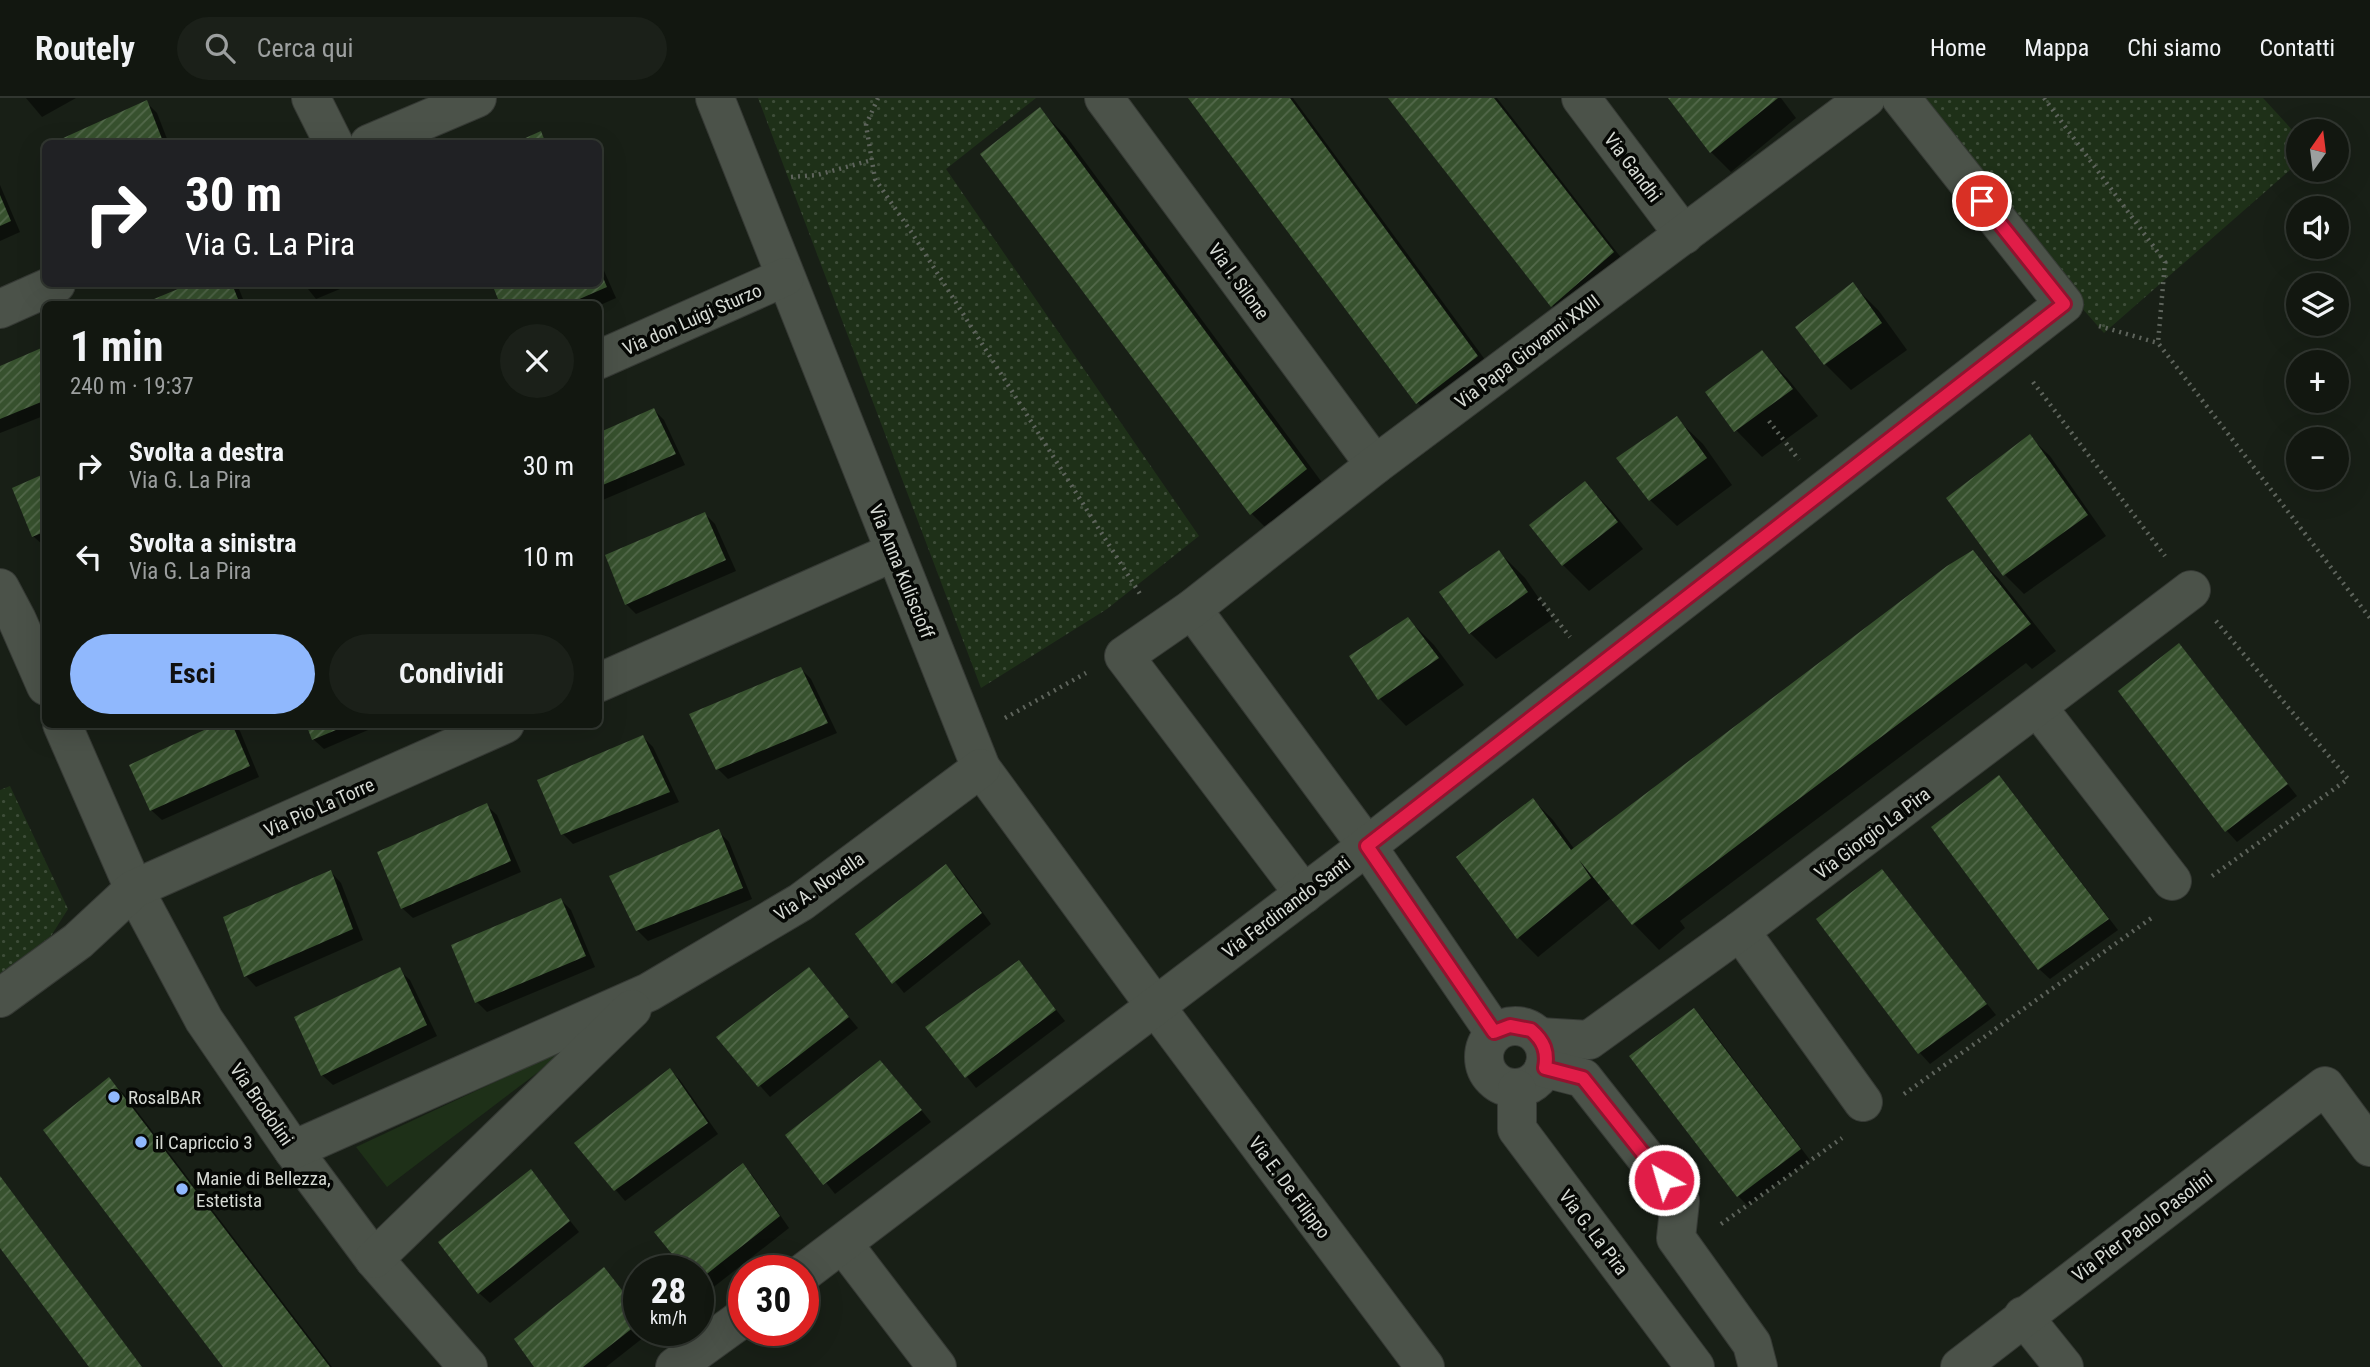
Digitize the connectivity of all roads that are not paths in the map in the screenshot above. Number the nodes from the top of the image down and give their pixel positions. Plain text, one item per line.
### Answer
1 (311, 98) edge
2 (477, 98) edge
3 (715, 98) edge
4 (1104, 98) edge
5 (1581, 98) edge
6 (1866, 98) edge
7 (1901, 98) edge
8 (332, 140) edge
9 (378, 140) edge
10 (1684, 235) junction
11 (785, 277) junction
12 (49, 287) edge
13 (0, 309) edge
14 (602, 358) edge
15 (1375, 465) junction
16 (894, 552) junction
17 (2191, 590) road end
18 (21, 605) edge
19 (1177, 619) junction
20 (42, 673) edge
21 (602, 681) edge
22 (2038, 708) junction
23 (64, 728) edge
24 (496, 728) edge
25 (981, 768) junction
26 (1367, 846) junction
27 (2172, 881) dead end
28 (134, 889) junction
29 (1304, 894) junction
30 (1740, 931) junction
31 (649, 992) junction
32 (0, 998) edge
33 (1156, 1007) junction
34 (1494, 1032) junction
35 (1534, 1065) junction
36 (1868, 1112) road end
37 (2370, 1147) edge
38 (293, 1150) junction
39 (844, 1244) junction
40 (374, 1259) junction
41 (819, 1262) edge
42 (2023, 1316) junction
43 (728, 1329) edge
44 (468, 1367) edge
45 (675, 1367) edge
46 (937, 1367) edge
47 (1425, 1367) edge
48 (1695, 1367) edge
49 (1758, 1367) edge
50 (1960, 1367) edge
51 (2064, 1367) edge

1 - 8 street
2 - 9 street
3 - 11 street, Via Anna Kuliscioff
4 - 15 street, Via I. Silone
5 - 10 street, Via Gandhi
6 - 10 street, Via Papa Giovanni XXIII
7 - 26 street, Via Ferdinando Santi
10 - 15 street, Via Papa Giovanni XXIII
11 - 14 street, Via don Luigi Sturzo
11 - 16 street, Via Anna Kuliscioff
12 - 13 street
15 - 19 street, Via Papa Giovanni XXIII
16 - 21 street
16 - 25 street, Via Anna Kuliscioff
17 - 22 street, Via Giorgio La Pira
18 - 20 street
19 - 26 street
19 - 29 street, Via Papa Giovanni XXIII
22 - 27 street
22 - 30 street, Via Giorgio La Pira
23 - 28 street, Via Brodolini
24 - 28 street, Via Pio La Torre
25 - 31 street, Via A. Novella
25 - 33 street, Via Anna Kuliscioff
26 - 29 street, Via Ferdinando Santi
26 - 34 street
28 - 32 street
28 - 38 street, Via Brodolini
29 - 33 street, Via Ferdinando Santi
30 - 35 street, Via Giorgio La Pira
30 - 36 street
31 - 38 street, Via A. Novella
31 - 40 street, Via A. Novella
33 - 39 street, Via Ferdinando Santi
33 - 47 street, Via E. De Filippo
34 - 35 street
34 - 35 street
35 - 48 street, Via G. La Pira
35 - 49 street
37 - 42 street, Via Pier Paolo Pasolini
38 - 40 street, Via Brodolini
39 - 41 street, Via Ferdinando Santi
39 - 46 street
40 - 44 street, Via Brodolini
42 - 50 street, Via Pier Paolo Pasolini
42 - 51 street
43 - 45 street

